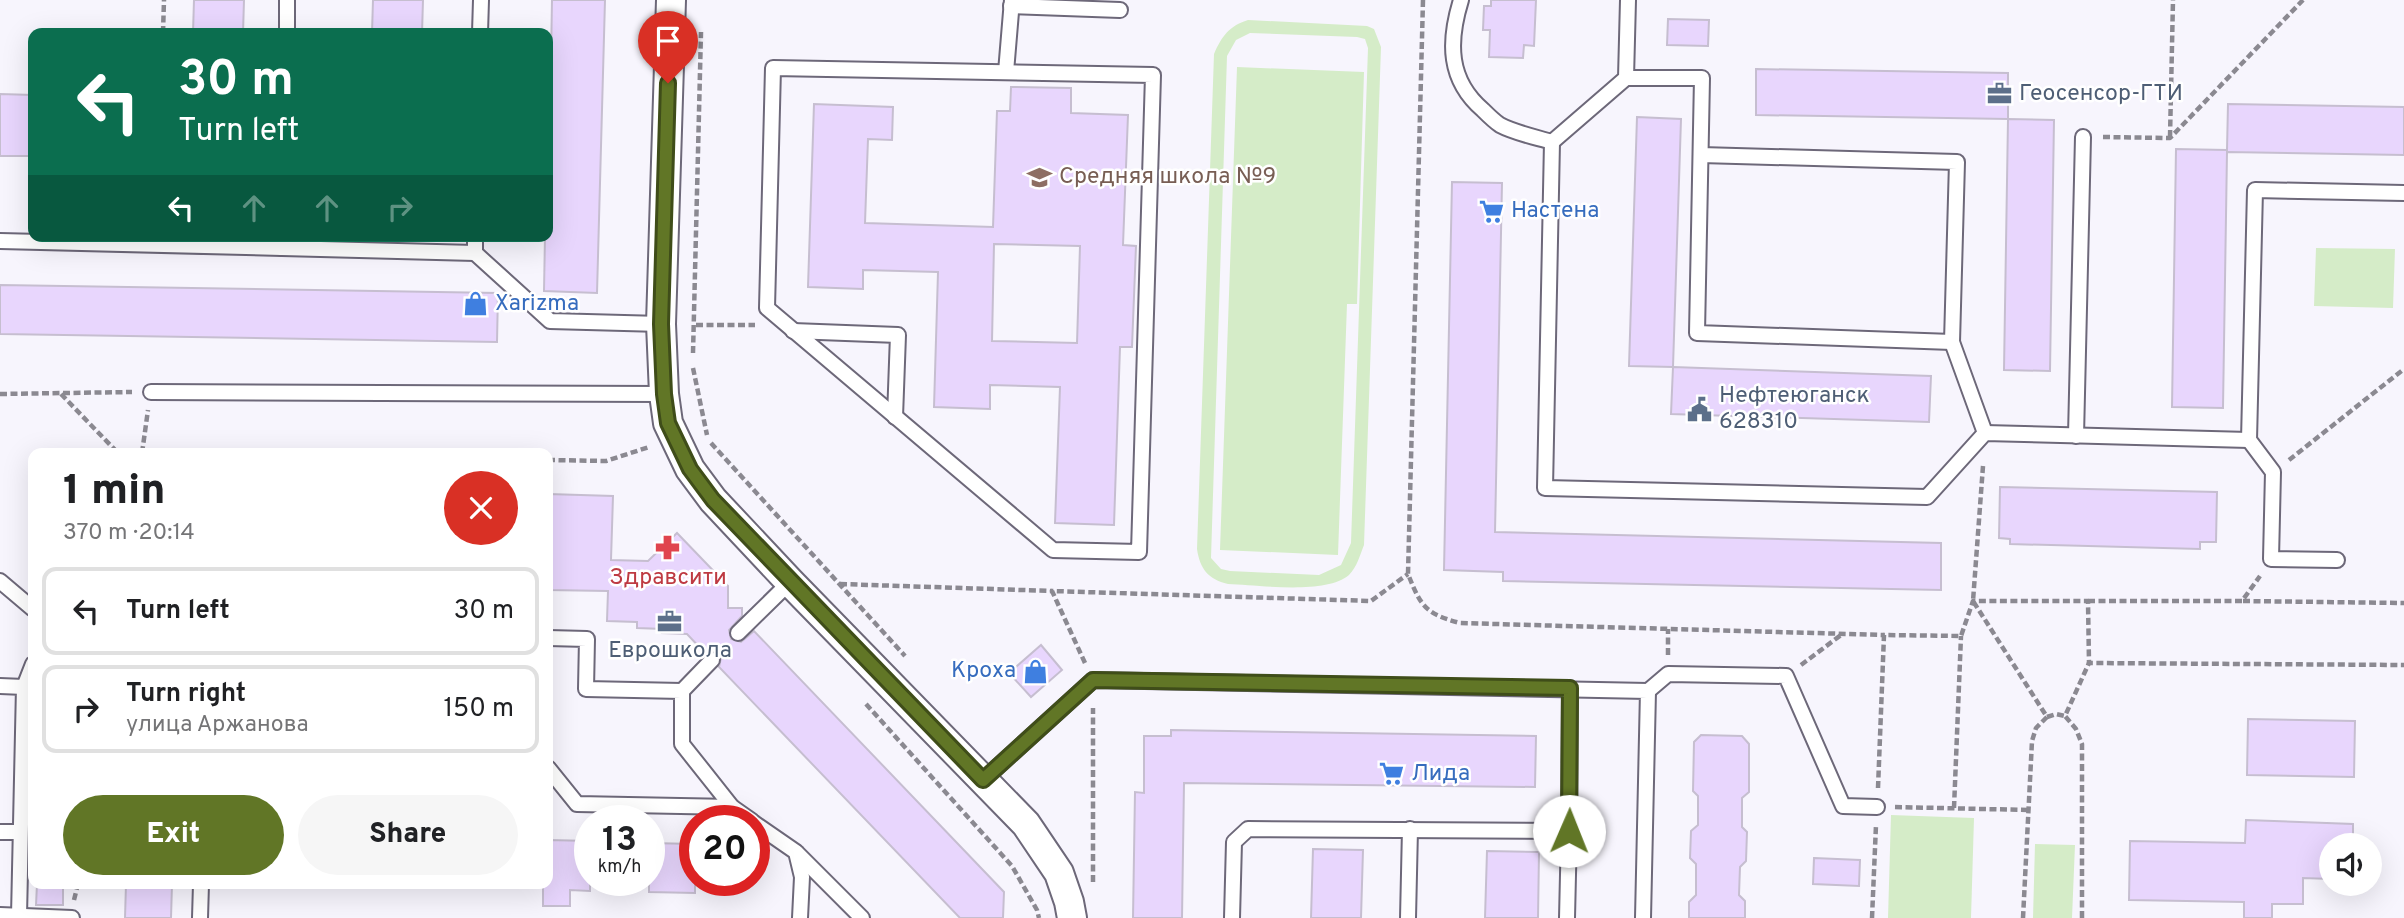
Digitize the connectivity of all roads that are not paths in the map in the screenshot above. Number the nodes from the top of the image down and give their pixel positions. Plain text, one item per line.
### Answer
1 (287, 0) edge
2 (481, 0) edge
3 (671, 0) edge
4 (1461, 0) edge
5 (1628, 0) edge
6 (1011, 3) edge
7 (1119, 10) dead end
8 (287, 28) edge
9 (480, 28) edge
10 (1006, 72) junction
11 (1626, 78) junction
12 (2083, 137) road end
13 (1552, 142) junction
14 (1701, 155) junction
15 (2404, 193) edge
16 (0, 241) edge
17 (28, 241) edge
18 (282, 242) edge
19 (475, 242) edge
20 (475, 253) junction
21 (661, 324) junction
22 (790, 329) junction
23 (1952, 342) junction
24 (151, 392) road end
25 (664, 394) junction
26 (895, 417) junction
27 (1985, 433) junction
28 (2076, 436) junction
29 (2249, 440) junction
30 (2337, 560) dead end
31 (0, 580) edge
32 (790, 582) junction
33 (28, 605) edge
34 (738, 633) dead end
35 (553, 638) edge
36 (712, 660) dead end
37 (28, 677) edge
38 (0, 686) edge
39 (24, 687) junction
40 (1570, 688) junction
41 (682, 691) junction
42 (1648, 691) junction
43 (553, 774) edge
44 (983, 780) junction
45 (730, 805) edge
46 (679, 806) edge
47 (1877, 807) road end
48 (1410, 830) junction
49 (1569, 831) junction
50 (0, 832) edge
51 (20, 832) junction
52 (770, 834) edge
53 (796, 852) junction
54 (201, 889) edge
55 (0, 915) edge
56 (19, 916) junction
57 (72, 918) edge
58 (200, 918) edge
59 (800, 918) edge
60 (862, 918) edge
61 (1072, 918) edge
62 (1232, 918) edge
63 (1408, 918) edge
64 (1567, 918) edge
65 (1643, 918) edge

1 - 8 lane
2 - 9 lane
3 - 21 street
4 - 13 lane
5 - 11 lane
6 - 7 lane
6 - 10 lane
10 - 22 lane
10 - 26 lane
11 - 13 lane
11 - 14 lane
12 - 28 lane
13 - 27 lane
14 - 23 lane
14 - 23 lane
15 - 29 lane
16 - 17 lane
18 - 20 lane
19 - 20 lane
20 - 21 lane
21 - 25 street
22 - 26 lane
22 - 26 lane
23 - 27 lane
24 - 25 lane
25 - 32 street
27 - 28 lane
28 - 29 lane
29 - 30 lane
31 - 33 lane
32 - 34 lane
32 - 44 street
35 - 41 lane
36 - 41 lane
37 - 39 lane
38 - 39 lane
39 - 51 lane
40 - 42 lane
40 - 44 lane
40 - 49 lane
41 - 45 lane
42 - 47 lane
42 - 65 lane
43 - 46 lane
44 - 61 street
48 - 49 lane
48 - 62 lane
48 - 63 lane
49 - 64 lane
50 - 51 lane
51 - 56 lane
52 - 53 lane
53 - 59 lane
53 - 60 lane
54 - 58 lane
55 - 56 lane
56 - 57 lane

